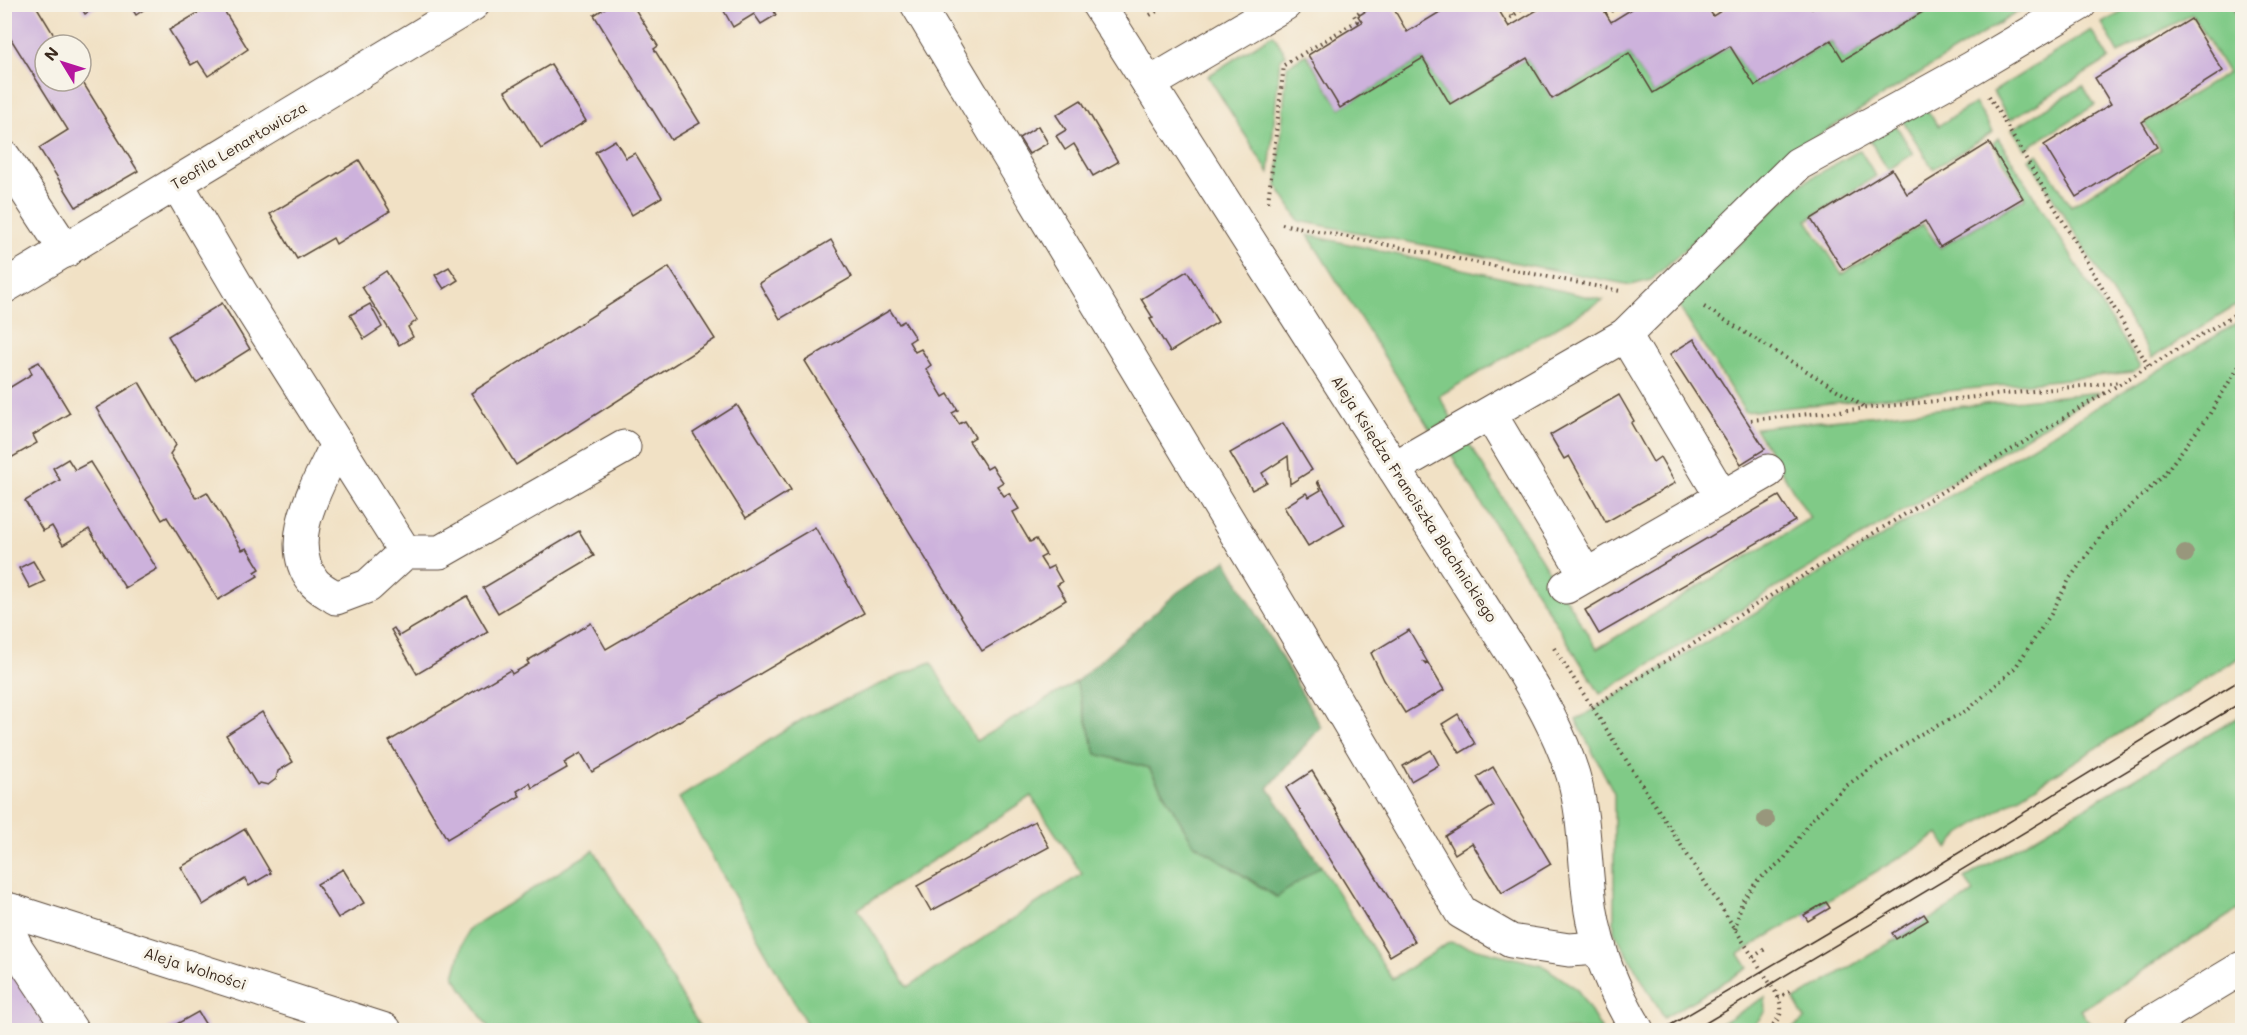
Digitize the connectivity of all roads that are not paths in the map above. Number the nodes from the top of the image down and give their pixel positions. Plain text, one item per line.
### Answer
1 (473, 4) edge
2 (917, 4) edge
3 (1098, 4) edge
4 (1285, 4) edge
5 (2080, 4) edge
6 (1149, 84) junction
7 (4, 157) edge
8 (177, 184) junction
9 (66, 251) junction
10 (4, 287) edge
11 (1625, 335) junction
12 (1490, 414) junction
13 (337, 444) junction
14 (624, 447) dead end
15 (1394, 468) junction
16 (1767, 471) dead end
17 (1722, 497) junction
18 (405, 552) junction
19 (9, 910) edge
20 (1599, 948) junction
21 (2242, 968) edge
22 (71, 1030) edge
23 (385, 1030) edge
24 (1637, 1030) edge
25 (2139, 1030) edge

1 - 8 street, Teofila Lenartowicza
2 - 20 street
3 - 6 street, Aleja Księdza Franciszka Blachnickiego
4 - 6 street
5 - 11 street
6 - 15 street, Aleja Księdza Franciszka Blachnickiego
7 - 9 street
8 - 9 street, Teofila Lenartowicza
8 - 13 street
9 - 10 street, Teofila Lenartowicza
11 - 12 street
11 - 17 street
12 - 15 street
12 - 17 street
13 - 18 street
13 - 18 street
14 - 18 street
15 - 20 street, Aleja Księdza Franciszka Blachnickiego
16 - 17 street
19 - 22 street
19 - 23 street, Aleja Wolności
20 - 24 street, Aleja Księdza Franciszka Blachnickiego
21 - 25 street

